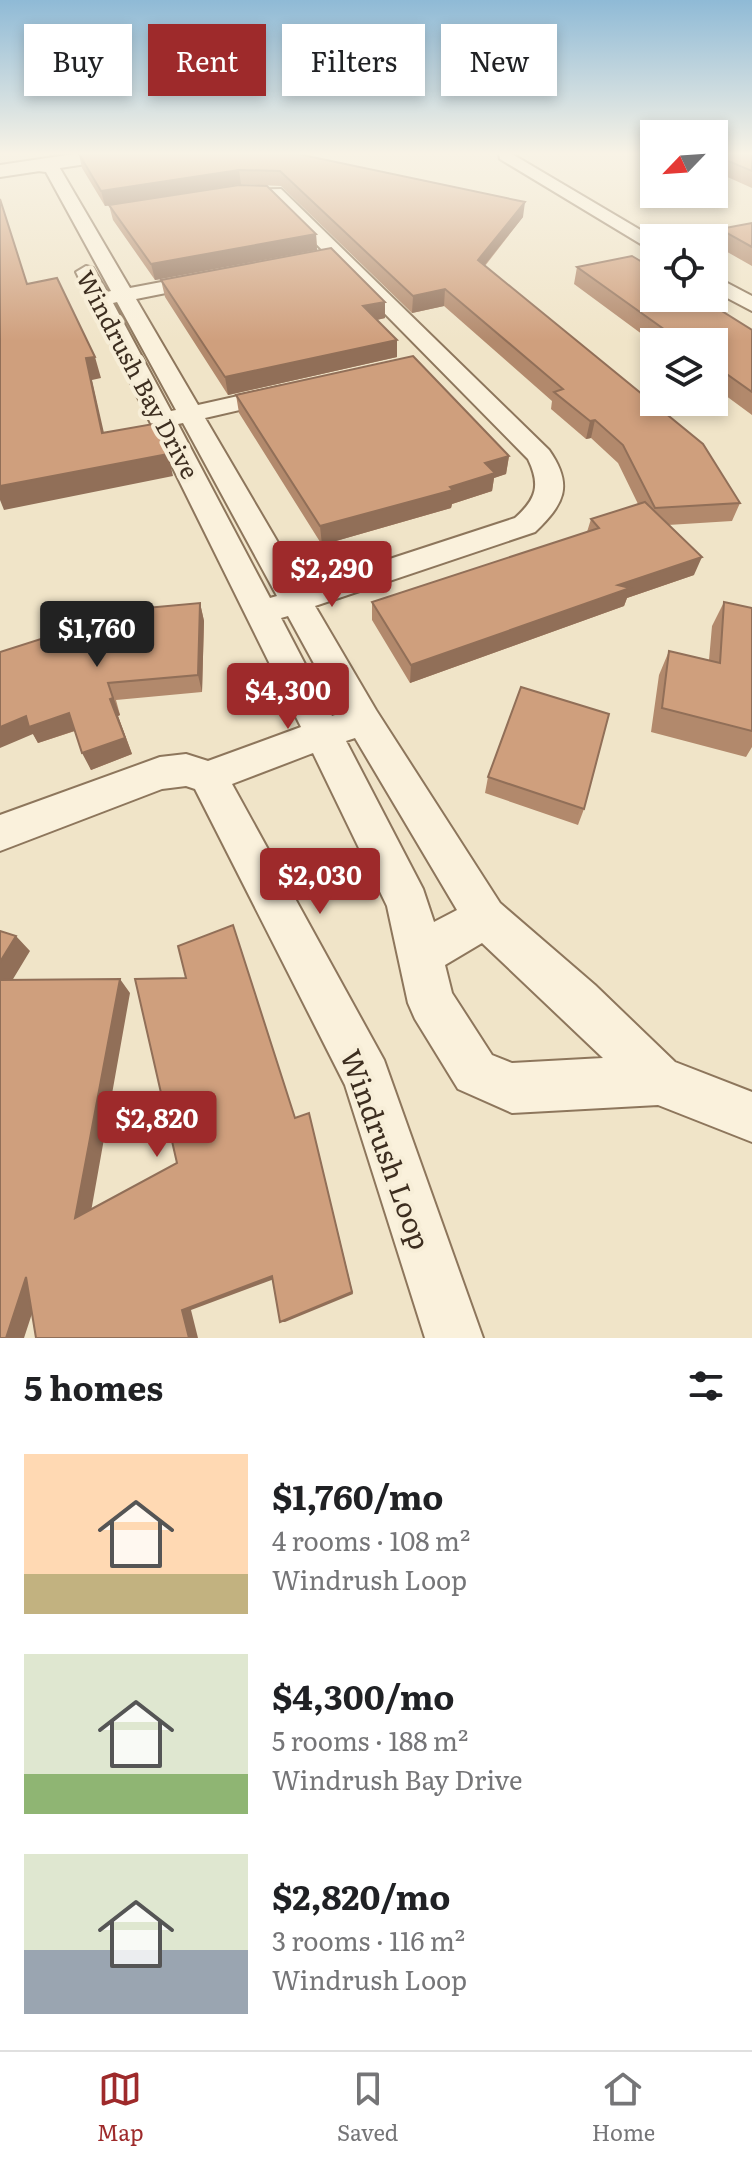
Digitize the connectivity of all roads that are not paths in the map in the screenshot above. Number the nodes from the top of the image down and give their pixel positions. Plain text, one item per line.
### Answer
1 (82, 216) edge
2 (294, 216) edge
3 (605, 216) edge
4 (640, 238) edge
5 (229, 275) edge
6 (728, 290) edge
7 (112, 297) junction
8 (752, 305) edge
9 (440, 357) junction
10 (410, 364) edge
11 (307, 387) edge
12 (176, 416) junction
13 (296, 602) junction
14 (262, 613) junction
15 (363, 720) junction
16 (323, 735) junction
17 (208, 777) junction
18 (0, 833) edge
19 (485, 918) junction
20 (420, 954) junction
21 (658, 1080) junction
22 (752, 1117) edge
23 (454, 1338) edge

1 - 7 street, Windrush Bay Drive
2 - 9 street
3 - 4 street
5 - 7 street
6 - 8 street
7 - 12 street, Windrush Bay Drive
9 - 10 street
9 - 13 street
11 - 12 street
12 - 13 street, Windrush Bay Drive
12 - 14 street, Windrush Bay Drive
13 - 14 street
13 - 15 street, Windrush Bay Drive
14 - 16 street, Windrush Bay Drive
15 - 16 street
15 - 19 street, Windrush Bay Drive
16 - 17 street
16 - 20 street, Windrush Bay Drive
17 - 18 street
17 - 23 street, Windrush Loop
19 - 20 street
19 - 21 street, Windrush Bay Drive
20 - 21 street, Windrush Bay Drive
21 - 22 street, Windrush Bay Drive

